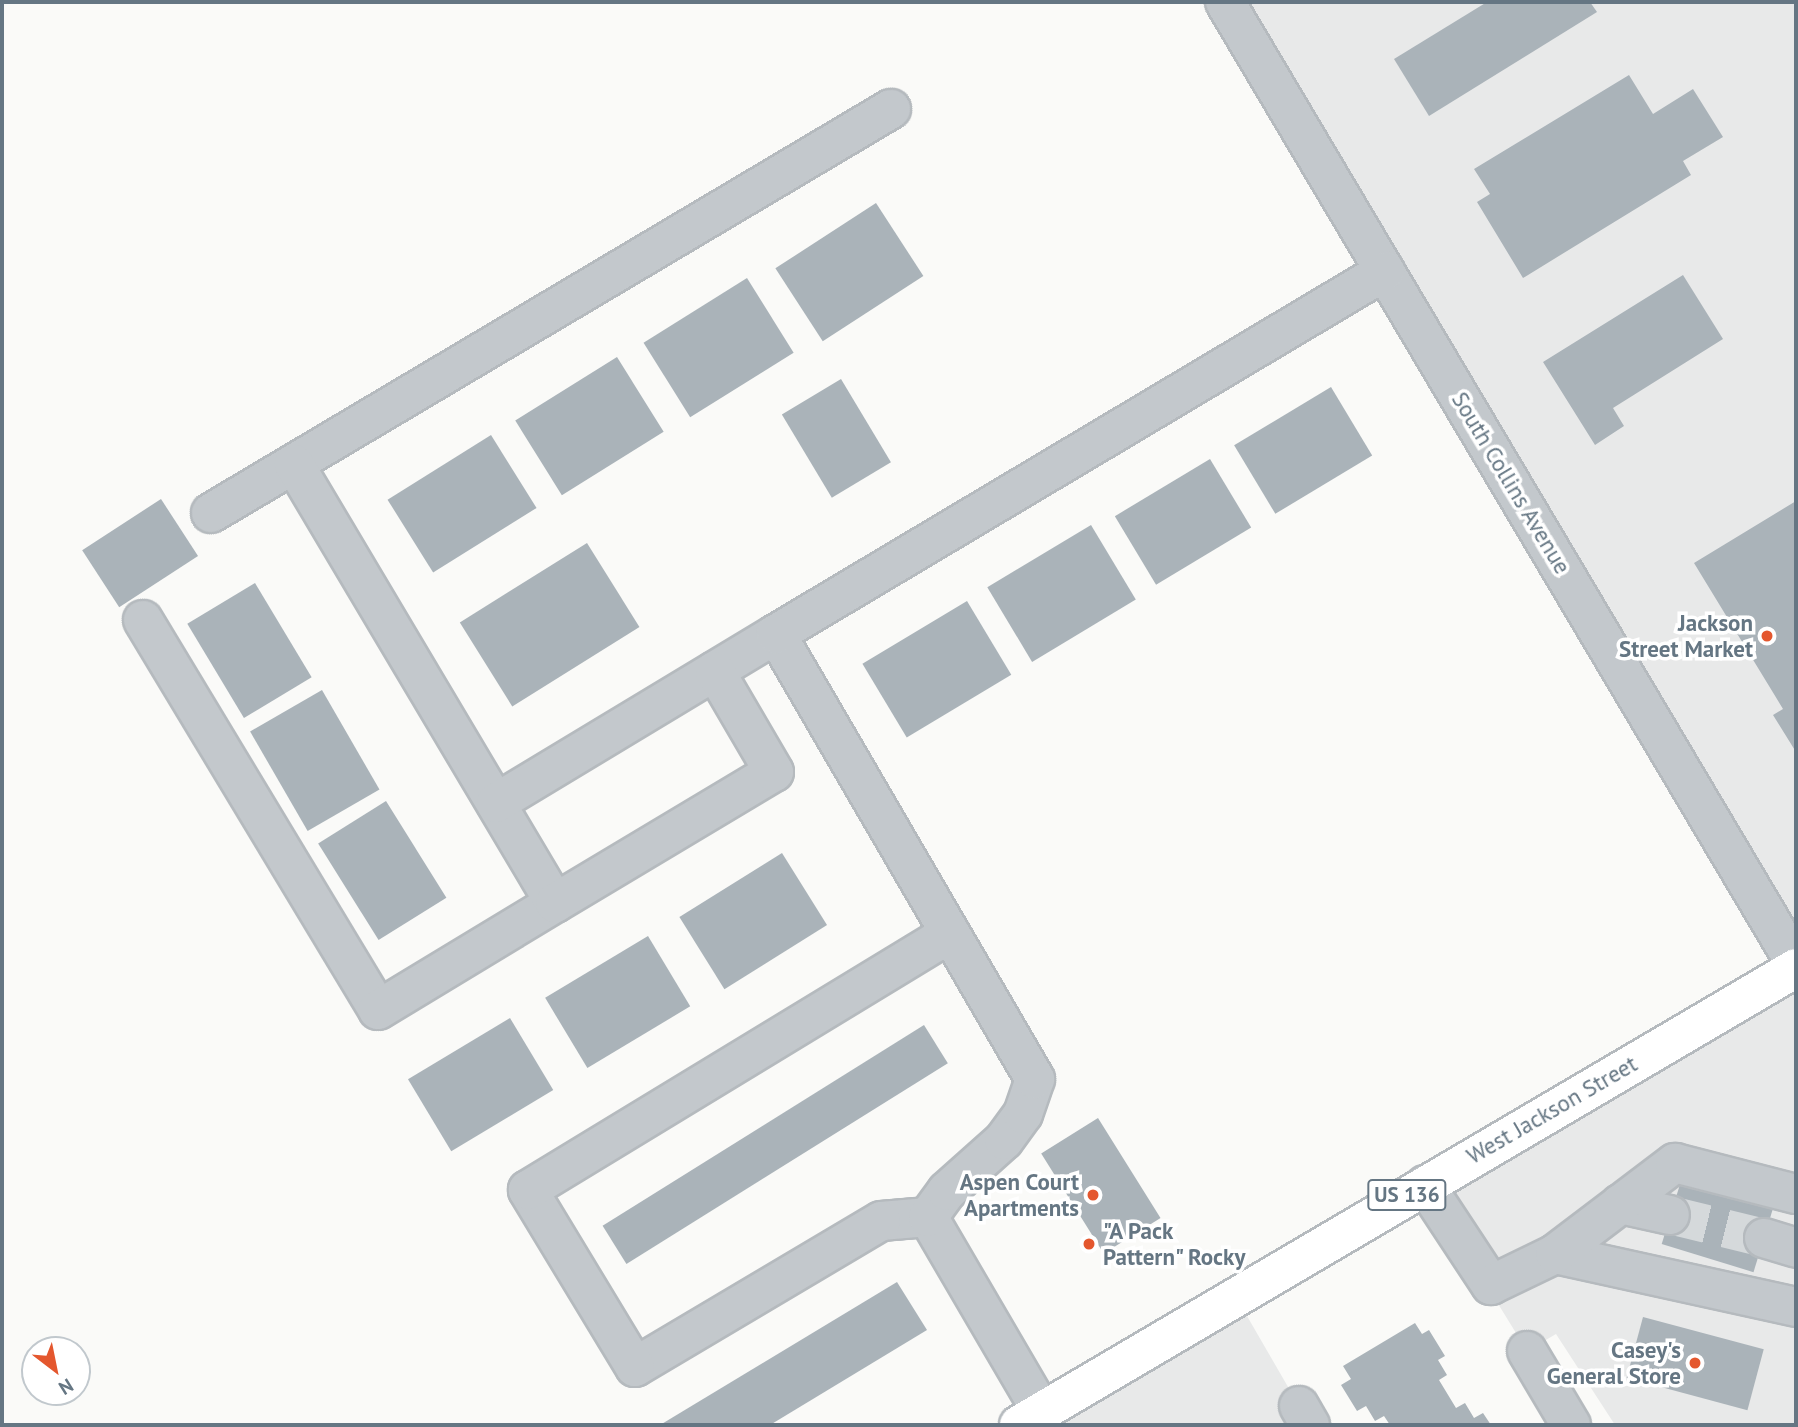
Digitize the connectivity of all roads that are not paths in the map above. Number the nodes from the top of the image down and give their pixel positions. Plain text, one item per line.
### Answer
1 (1225, 2) edge
2 (891, 108) dead end
3 (1385, 271) junction
4 (294, 464) junction
5 (211, 513) dead end
6 (143, 620) dead end
7 (776, 634) junction
8 (715, 671) junction
9 (496, 803) junction
10 (555, 903) junction
11 (950, 933) junction
12 (1796, 966) edge
13 (1425, 1185) junction
14 (1796, 1194) edge
15 (1620, 1204) junction
16 (1670, 1215) tunnel mouth
17 (928, 1217) junction
18 (1555, 1254) junction
19 (1796, 1307) edge
20 (1527, 1350) dead end
21 (1030, 1419) edge
22 (1571, 1425) edge

1 - 3 street, South Collins Avenue
2 - 4 street
3 - 7 street
3 - 12 street, South Collins Avenue
4 - 5 street
4 - 9 street
6 - 10 street
7 - 8 street
7 - 11 street
8 - 9 street
8 - 10 street
9 - 10 street
11 - 17 street
11 - 17 street
12 - 13 main road, West Jackson Street / US 136
13 - 18 street
13 - 21 main road, West Jackson Street / US 136
14 - 15 street
15 - 16 street
15 - 18 street
17 - 21 street
18 - 19 street
20 - 22 street

